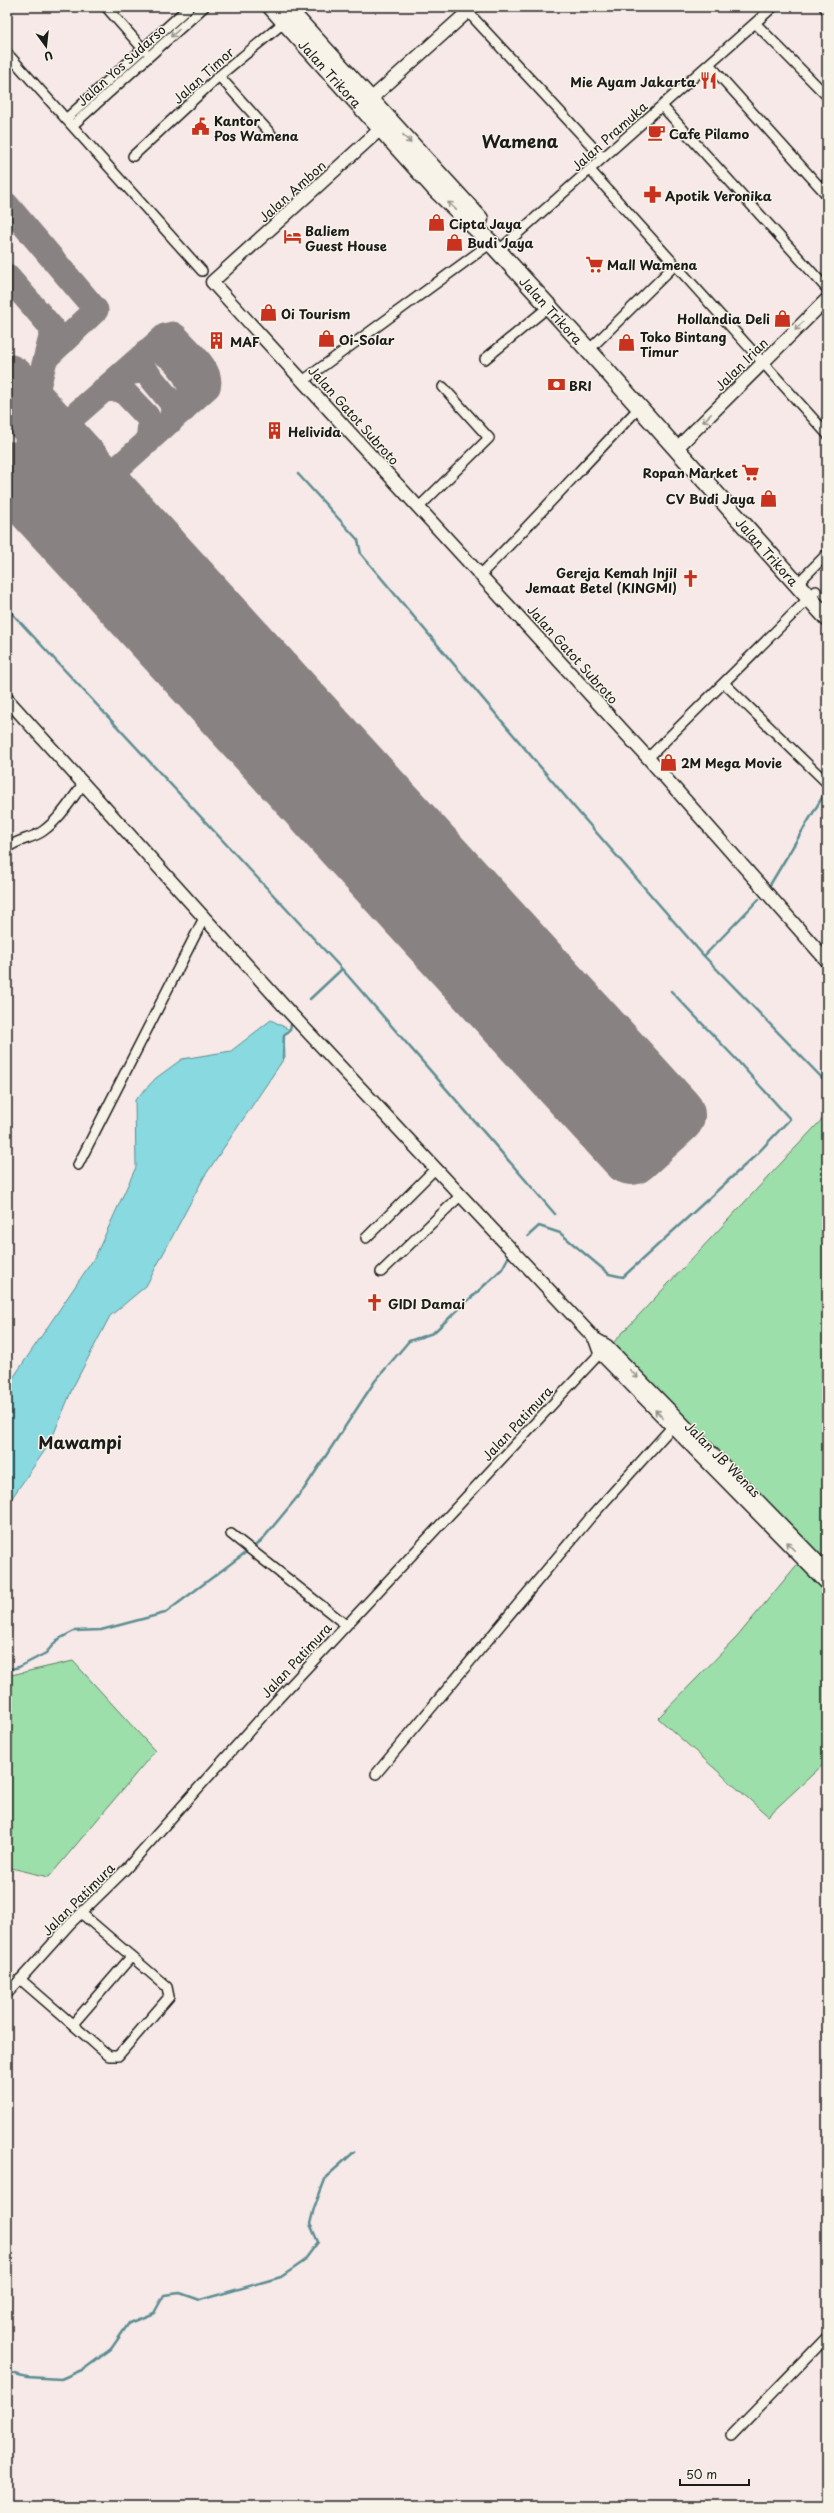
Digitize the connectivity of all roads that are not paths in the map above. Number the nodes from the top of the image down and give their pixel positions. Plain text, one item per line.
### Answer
1 (106, 7) edge
2 (189, 7) edge
3 (204, 7) edge
4 (271, 7) edge
5 (772, 7) edge
6 (824, 7) edge
7 (471, 9) edge
8 (827, 10) edge
9 (288, 15) edge
10 (755, 23) junction
11 (144, 50) junction
12 (7, 53) edge
13 (709, 64) junction
14 (219, 76) junction
15 (827, 96) edge
16 (366, 103) junction
17 (662, 106) junction
18 (67, 118) junction
19 (386, 124) junction
20 (73, 125) junction
21 (271, 134) dead end
22 (133, 156) dead end
23 (603, 158) junction
24 (590, 170) junction
25 (827, 194) edge
26 (498, 247) junction
27 (675, 265) junction
28 (202, 271) dead end
29 (212, 282) joint
30 (827, 289) edge
31 (827, 299) edge
32 (551, 305) junction
33 (594, 345) junction
34 (485, 359) dead end
35 (762, 363) junction
36 (304, 380) junction
37 (443, 387) dead end
38 (639, 408) junction
39 (827, 434) edge
40 (679, 446) junction
41 (418, 508) junction
42 (827, 554) edge
43 (481, 574) junction
44 (800, 581) junction
45 (818, 598) edge
46 (827, 618) edge
47 (724, 683) junction
48 (7, 699) edge
49 (648, 758) junction
50 (827, 783) edge
51 (84, 784) junction
52 (7, 848) edge
53 (204, 918) junction
54 (827, 961) edge
55 (78, 1166) dead end
56 (435, 1169) junction
57 (461, 1195) junction
58 (366, 1238) dead end
59 (381, 1272) dead end
60 (604, 1350) junction
61 (672, 1427) junction
62 (231, 1534) dead end
63 (812, 1562) junction
64 (827, 1571) edge
65 (827, 1584) edge
66 (346, 1625) junction
67 (376, 1774) dead end
68 (82, 1913) junction
69 (131, 1957) junction
70 (20, 1979) junction
71 (7, 1994) edge
72 (73, 2024) junction
73 (827, 2337) edge
74 (731, 2436) dead end

1 - 11 street
2 - 11 street, Jalan Yos Sudarso
3 -> 20 street, Jalan Yos Sudarso
4 - 9 highway, Jalan Trikora
5 - 10 street, Jalan Pramuka
6 - 8 street
7 - 16 main road
7 - 23 street
9 - 14 street, Jalan Timor
9 - 16 highway, Jalan Trikora
10 - 13 street, Jalan Pramuka
10 - 15 street
11 - 18 street, Jalan Yos Sudarso
12 - 18 street
13 - 17 street, Jalan Pramuka
13 - 25 street
14 - 21 street
14 - 22 street, Jalan Timor
16 - 19 highway, Jalan Trikora
17 - 23 street, Jalan Pramuka
17 - 30 street
18 - 20 street
19 - 26 highway, Jalan Trikora
19 - 29 main road, Jalan Ambon
20 - 28 street
23 - 24 street, Jalan Pramuka
24 - 26 street, Jalan Pramuka
24 - 27 street
26 - 32 highway, Jalan Trikora
26 - 36 street, Jalan Pramuka
27 - 33 street
27 - 35 street
29 - 36 main road, Jalan Gatot Subroto
31 -> 35 main road, Jalan Irian
32 - 33 highway, Jalan Trikora
32 - 34 street
32 - 38 highway, Jalan Trikora
33 - 40 highway, Jalan Trikora
35 - 39 street
35 -> 40 main road, Jalan Irian
36 - 41 main road, Jalan Gatot Subroto
37 - 41 street
38 - 40 highway, Jalan Trikora
38 - 43 street
40 - 44 highway, Jalan Trikora
41 - 43 main road, Jalan Gatot Subroto
42 - 44 street
43 - 49 main road, Jalan Gatot Subroto
44 - 45 highway, Jalan Trikora
45 - 46 highway, Jalan Trikora
45 - 47 street
47 - 49 street
47 - 50 street
48 - 51 main road
49 - 54 main road, Jalan Gatot Subroto
51 - 52 street
51 - 53 main road
53 - 55 street
53 - 56 main road
56 - 57 main road
56 - 58 street
57 - 59 street
57 - 60 main road
61 -> 60 main road, Jalan JB Wenas
60 -> 63 main road, Jalan JB Wenas
60 - 66 street, Jalan Patimura
63 -> 61 main road, Jalan JB Wenas
61 - 67 street
62 - 66 street
63 - 64 main road, Jalan JB Wenas
63 - 65 main road, Jalan JB Wenas
66 - 68 street, Jalan Patimura
68 - 69 street
68 - 70 street, Jalan Patimura
69 - 72 street
69 - 72 street
70 - 71 street, Jalan Patimura
70 - 72 street
73 - 74 street

